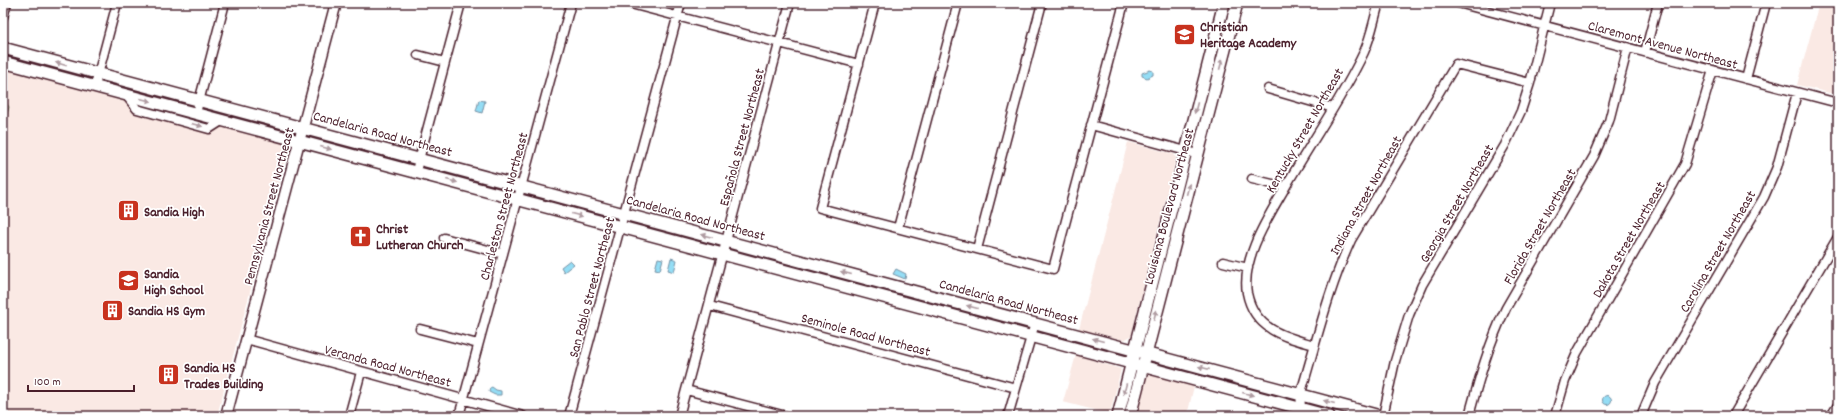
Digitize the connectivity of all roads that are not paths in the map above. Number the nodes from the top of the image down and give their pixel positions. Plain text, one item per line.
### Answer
1 (7, 3) edge
2 (117, 3) edge
3 (225, 3) edge
4 (336, 3) edge
5 (461, 3) edge
6 (571, 3) edge
7 (627, 3) edge
8 (681, 3) edge
9 (790, 3) edge
10 (875, 3) edge
11 (958, 3) edge
12 (1042, 3) edge
13 (1124, 3) edge
14 (1224, 3) edge
15 (1237, 3) edge
16 (1379, 3) edge
17 (1458, 3) edge
18 (1550, 3) edge
19 (1658, 3) edge
20 (1766, 3) edge
21 (677, 16) junction
22 (3, 18) edge
23 (1544, 26) junction
24 (780, 43) junction
25 (1628, 47) junction
26 (3, 48) edge
27 (1645, 52) junction
28 (418, 55) dead end
29 (3, 62) edge
30 (445, 62) junction
31 (859, 64) junction
32 (1713, 70) junction
33 (98, 74) junction
34 (1746, 79) junction
35 (1530, 83) junction
36 (95, 86) junction
37 (1268, 89) dead end
38 (1797, 92) junction
39 (126, 95) junction
40 (199, 99) junction
41 (1838, 103) edge
42 (1332, 108) junction
43 (196, 113) junction
44 (223, 120) junction
45 (1091, 126) junction
46 (303, 127) junction
47 (299, 141) junction
48 (1185, 150) junction
49 (1197, 154) junction
50 (420, 159) junction
51 (416, 171) junction
52 (1252, 179) dead end
53 (522, 186) junction
54 (1285, 187) junction
55 (518, 199) junction
56 (625, 213) junction
57 (622, 227) junction
58 (898, 228) junction
59 (1838, 237) edge
60 (444, 238) dead end
61 (727, 241) junction
62 (977, 249) junction
63 (503, 254) junction
64 (724, 254) junction
65 (1223, 262) dead end
66 (1248, 268) junction
67 (710, 306) junction
68 (1035, 324) junction
69 (420, 329) dead end
70 (1031, 336) junction
71 (246, 339) junction
72 (478, 344) junction
73 (1314, 345) junction
74 (1140, 352) junction
75 (1137, 364) junction
76 (361, 372) junction
77 (1016, 388) junction
78 (686, 390) junction
79 (1300, 394) junction
80 (464, 399) junction
81 (1838, 405) edge
82 (1301, 412) edge
83 (775, 415) edge
84 (226, 416) edge
85 (348, 416) edge
86 (459, 416) edge
87 (523, 416) edge
88 (569, 416) edge
89 (679, 416) edge
90 (786, 416) edge
91 (1008, 416) edge
92 (1118, 416) edge
93 (1130, 416) edge
94 (1329, 416) edge
95 (1382, 416) edge
96 (1469, 416) edge
97 (1555, 416) edge
98 (1641, 416) edge
99 (1733, 416) edge
100 (1831, 416) edge

1 - 22 street
2 - 33 street
3 - 40 street
4 - 46 street, Pennsylvania Street Northeast
5 - 30 street
6 - 53 street, Charleston Street Northeast
7 - 21 street
8 - 21 street, San Pablo Street Northeast
9 - 24 street, Española Street Northeast
10 - 31 street
11 - 58 street
12 - 62 street
13 - 45 street
14 -> 48 main road, Louisiana Boulevard Northeast
49 -> 15 main road, Louisiana Boulevard Northeast
16 - 42 street, Kentucky Street Northeast
17 - 23 street, Claremont Avenue Northeast
18 - 23 street, Georgia Street Northeast
19 - 27 street
20 - 34 street
21 - 24 street
21 - 56 street, San Pablo Street Northeast
23 - 25 street, Claremont Avenue Northeast
23 - 35 street, Georgia Street Northeast
24 - 31 street
24 - 61 street, Española Street Northeast
25 - 27 street, Claremont Avenue Northeast
25 - 96 street, Florida Street Northeast
33 -> 26 main road, Candelaria Road Northeast
27 - 32 street, Claremont Avenue Northeast
28 - 30 street
29 - 36 main road, Candelaria Road Northeast
30 - 50 street
31 - 58 street
32 - 34 street, Claremont Avenue Northeast
32 - 97 street, Dakota Street Northeast
33 - 36 street
33 - 40 main road, Candelaria Road Northeast
34 - 38 street, Claremont Avenue Northeast
35 - 73 street, Indiana Street Northeast
35 - 95 street, Georgia Street Northeast
36 - 39 main road, Candelaria Road Northeast
37 - 42 street
38 - 41 street, Claremont Avenue Northeast
38 - 98 street, Carolina Street Northeast
39 -> 43 main road, Candelaria Road Northeast
39 -> 44 street
40 - 43 street
40 - 46 main road, Candelaria Road Northeast
42 - 54 street, Kentucky Street Northeast
43 - 44 main road, Candelaria Road Northeast
44 - 47 main road, Candelaria Road Northeast
45 - 48 street
45 - 62 street
46 - 47 street, Pennsylvania Street Northeast
46 - 50 main road, Candelaria Road Northeast
47 -> 51 main road, Candelaria Road Northeast
47 - 71 street, Pennsylvania Street Northeast
48 - 49 street
48 - 74 main road, Louisiana Boulevard Northeast
74 -> 49 main road, Louisiana Boulevard Northeast
50 - 51 street
50 - 53 main road, Candelaria Road Northeast
51 -> 55 main road, Candelaria Road Northeast
52 - 54 street
53 - 55 street, Charleston Street Northeast
53 - 56 main road, Candelaria Road Northeast
54 - 66 street, Kentucky Street Northeast
55 -> 57 main road, Candelaria Road Northeast
55 - 63 street, Charleston Street Northeast
56 - 57 street, San Pablo Street Northeast
61 -> 56 main road, Candelaria Road Northeast
57 - 64 main road, Candelaria Road Northeast
57 - 88 street, San Pablo Street Northeast
58 - 62 street
59 - 99 street
60 - 63 street
61 - 64 street, Española Street Northeast
68 -> 61 main road, Candelaria Road Northeast
63 - 72 street, Charleston Street Northeast
64 - 67 street, Española Street Northeast
64 - 70 main road, Candelaria Road Northeast
65 - 66 street
66 - 73 street, Kentucky Street Northeast
67 - 77 street, Seminole Road Northeast
67 - 78 street, Española Street Northeast
68 - 70 street
74 -> 68 main road, Candelaria Road Northeast
69 - 72 street
70 - 75 main road, Candelaria Road Northeast
70 - 77 street
71 - 76 street, Veranda Road Northeast
71 - 84 street, Pennsylvania Street Northeast
72 - 80 street, Charleston Street Northeast
73 - 79 street, Indiana Street Northeast
74 - 75 main road, Louisiana Boulevard Northeast
79 -> 74 main road, Candelaria Road Northeast
75 -> 82 main road, Candelaria Road Northeast
75 -> 92 main road, Louisiana Boulevard Northeast
75 - 93 main road, Louisiana Boulevard Northeast
76 - 80 street, Veranda Road Northeast
76 - 85 street
77 - 91 street
78 - 83 street
78 - 89 street, Española Street Northeast
79 - 82 street, Indiana Street Northeast
95 -> 79 main road, Candelaria Road Northeast
80 - 86 street, Charleston Street Northeast
80 - 87 street, Veranda Road Northeast
81 - 100 street
82 - 94 main road, Candelaria Road Northeast
83 - 90 street

